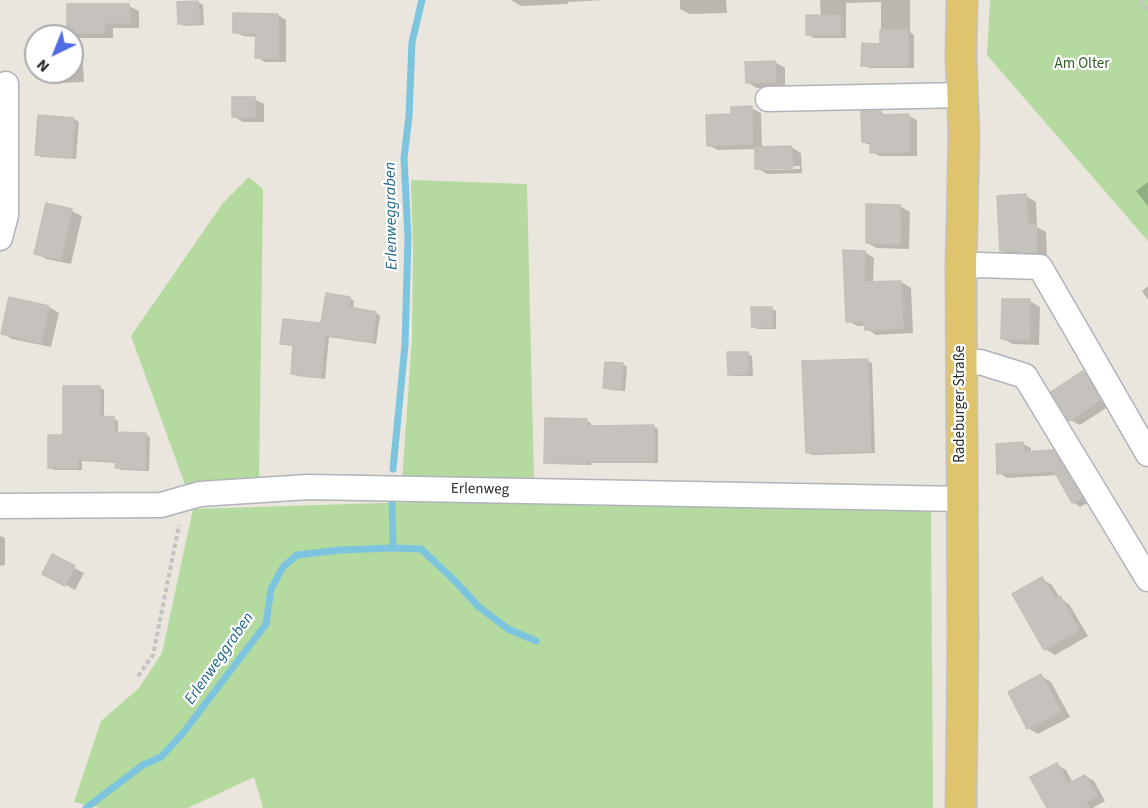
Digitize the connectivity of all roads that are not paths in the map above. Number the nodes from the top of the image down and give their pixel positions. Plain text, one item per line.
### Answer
1 (962, 0) edge
2 (6, 84) dead end
3 (963, 95) junction
4 (768, 99) dead end
5 (0, 238) edge
6 (962, 266) junction
7 (961, 364) junction
8 (1148, 454) edge
9 (962, 499) junction
10 (0, 506) edge
11 (1148, 579) edge
12 (962, 808) edge

1 - 3 main road, Radeburger Straße
2 - 5 street
3 - 4 street
3 - 6 main road, Radeburger Straße
6 - 7 main road, Radeburger Straße
6 - 8 street
7 - 9 main road, Radeburger Straße
7 - 11 street
9 - 10 street, Erlenweg
9 - 12 main road, Radeburger Straße

